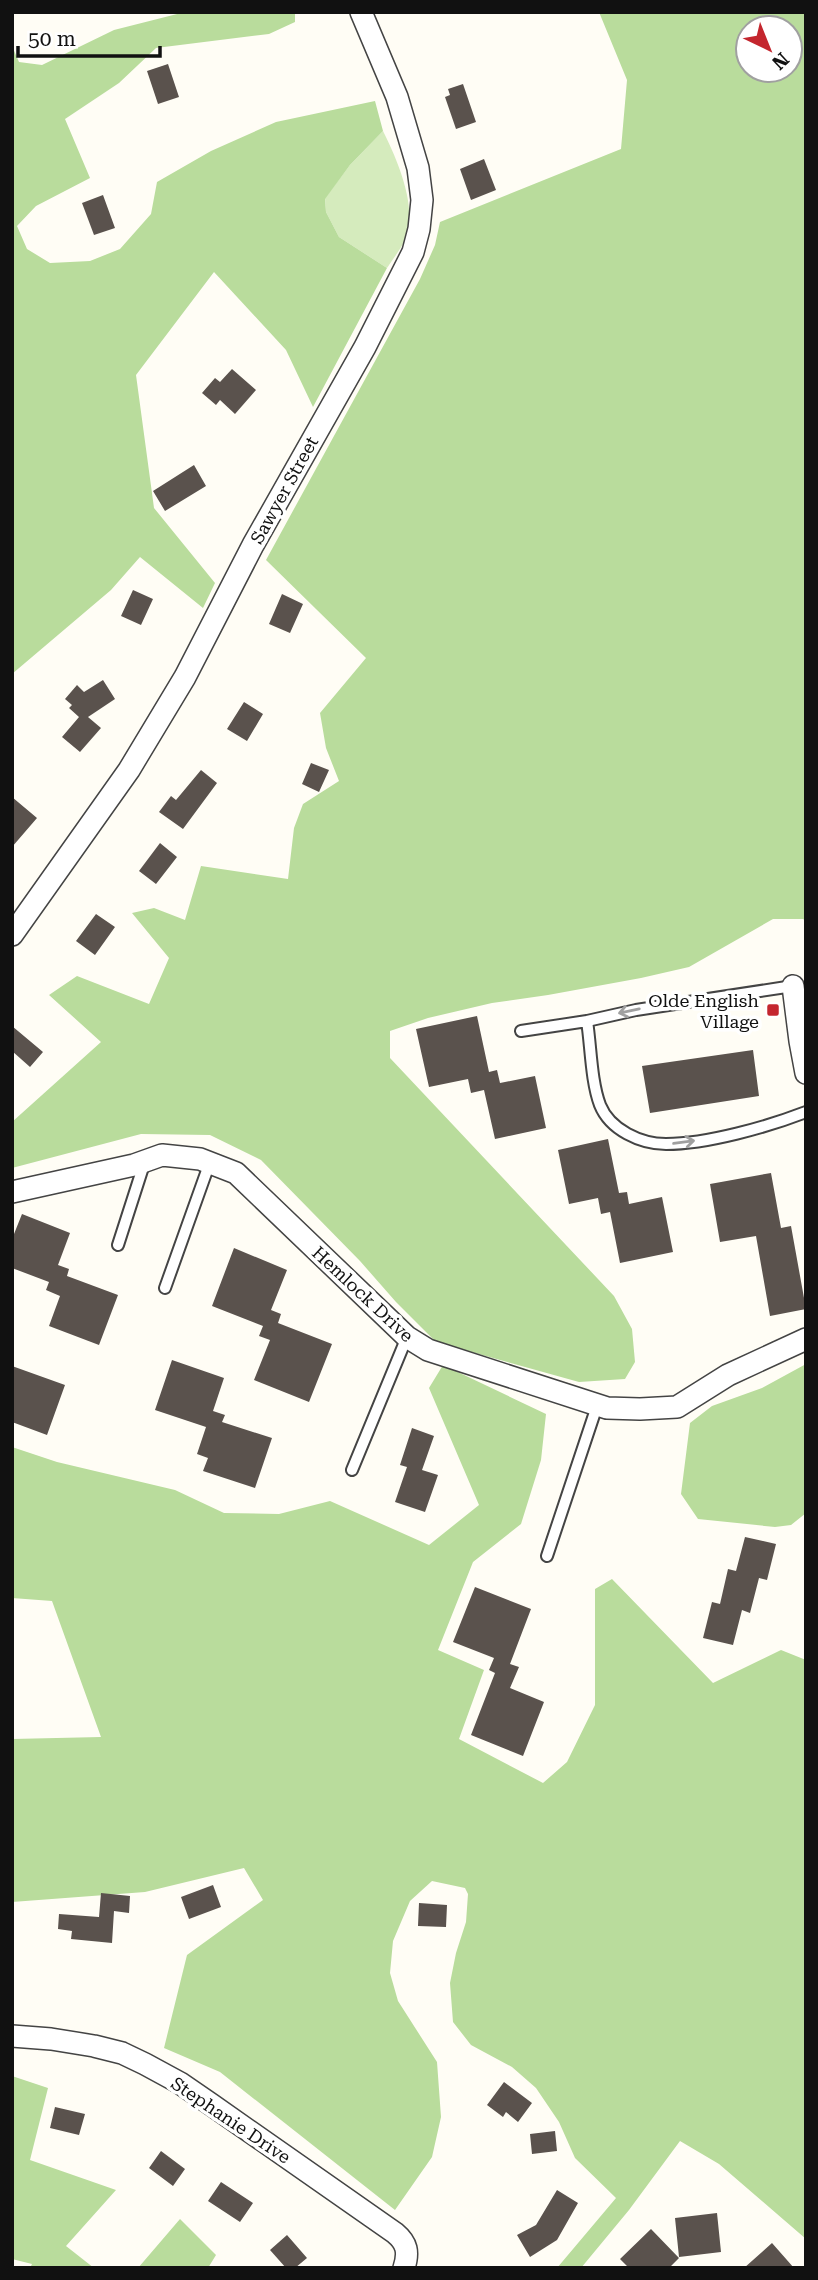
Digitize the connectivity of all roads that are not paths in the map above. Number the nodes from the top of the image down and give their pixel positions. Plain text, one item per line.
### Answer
1 (361, 12) edge
2 (12, 935) edge
3 (793, 986) joint
4 (587, 1021) junction
5 (522, 1031) dead end
6 (806, 1073) edge
7 (806, 1112) edge
8 (145, 1161) junction
9 (210, 1162) junction
10 (12, 1192) edge
11 (118, 1245) dead end
12 (165, 1288) dead end
13 (407, 1337) junction
14 (806, 1339) edge
15 (597, 1406) junction
16 (352, 1470) dead end
17 (547, 1556) dead end
18 (12, 2036) edge
19 (404, 2268) edge

1 - 2 street, Sawyer Street
3 -> 4 lane
3 - 6 street
4 - 5 lane
4 -> 7 lane
8 - 9 street, Hemlock Drive
8 - 10 street, Hemlock Drive
8 - 11 lane
9 - 12 lane
9 - 13 street, Hemlock Drive
13 - 15 street, Hemlock Drive
13 - 16 lane
14 - 15 street, Hemlock Drive
15 - 17 lane
18 - 19 street, Stephanie Drive

